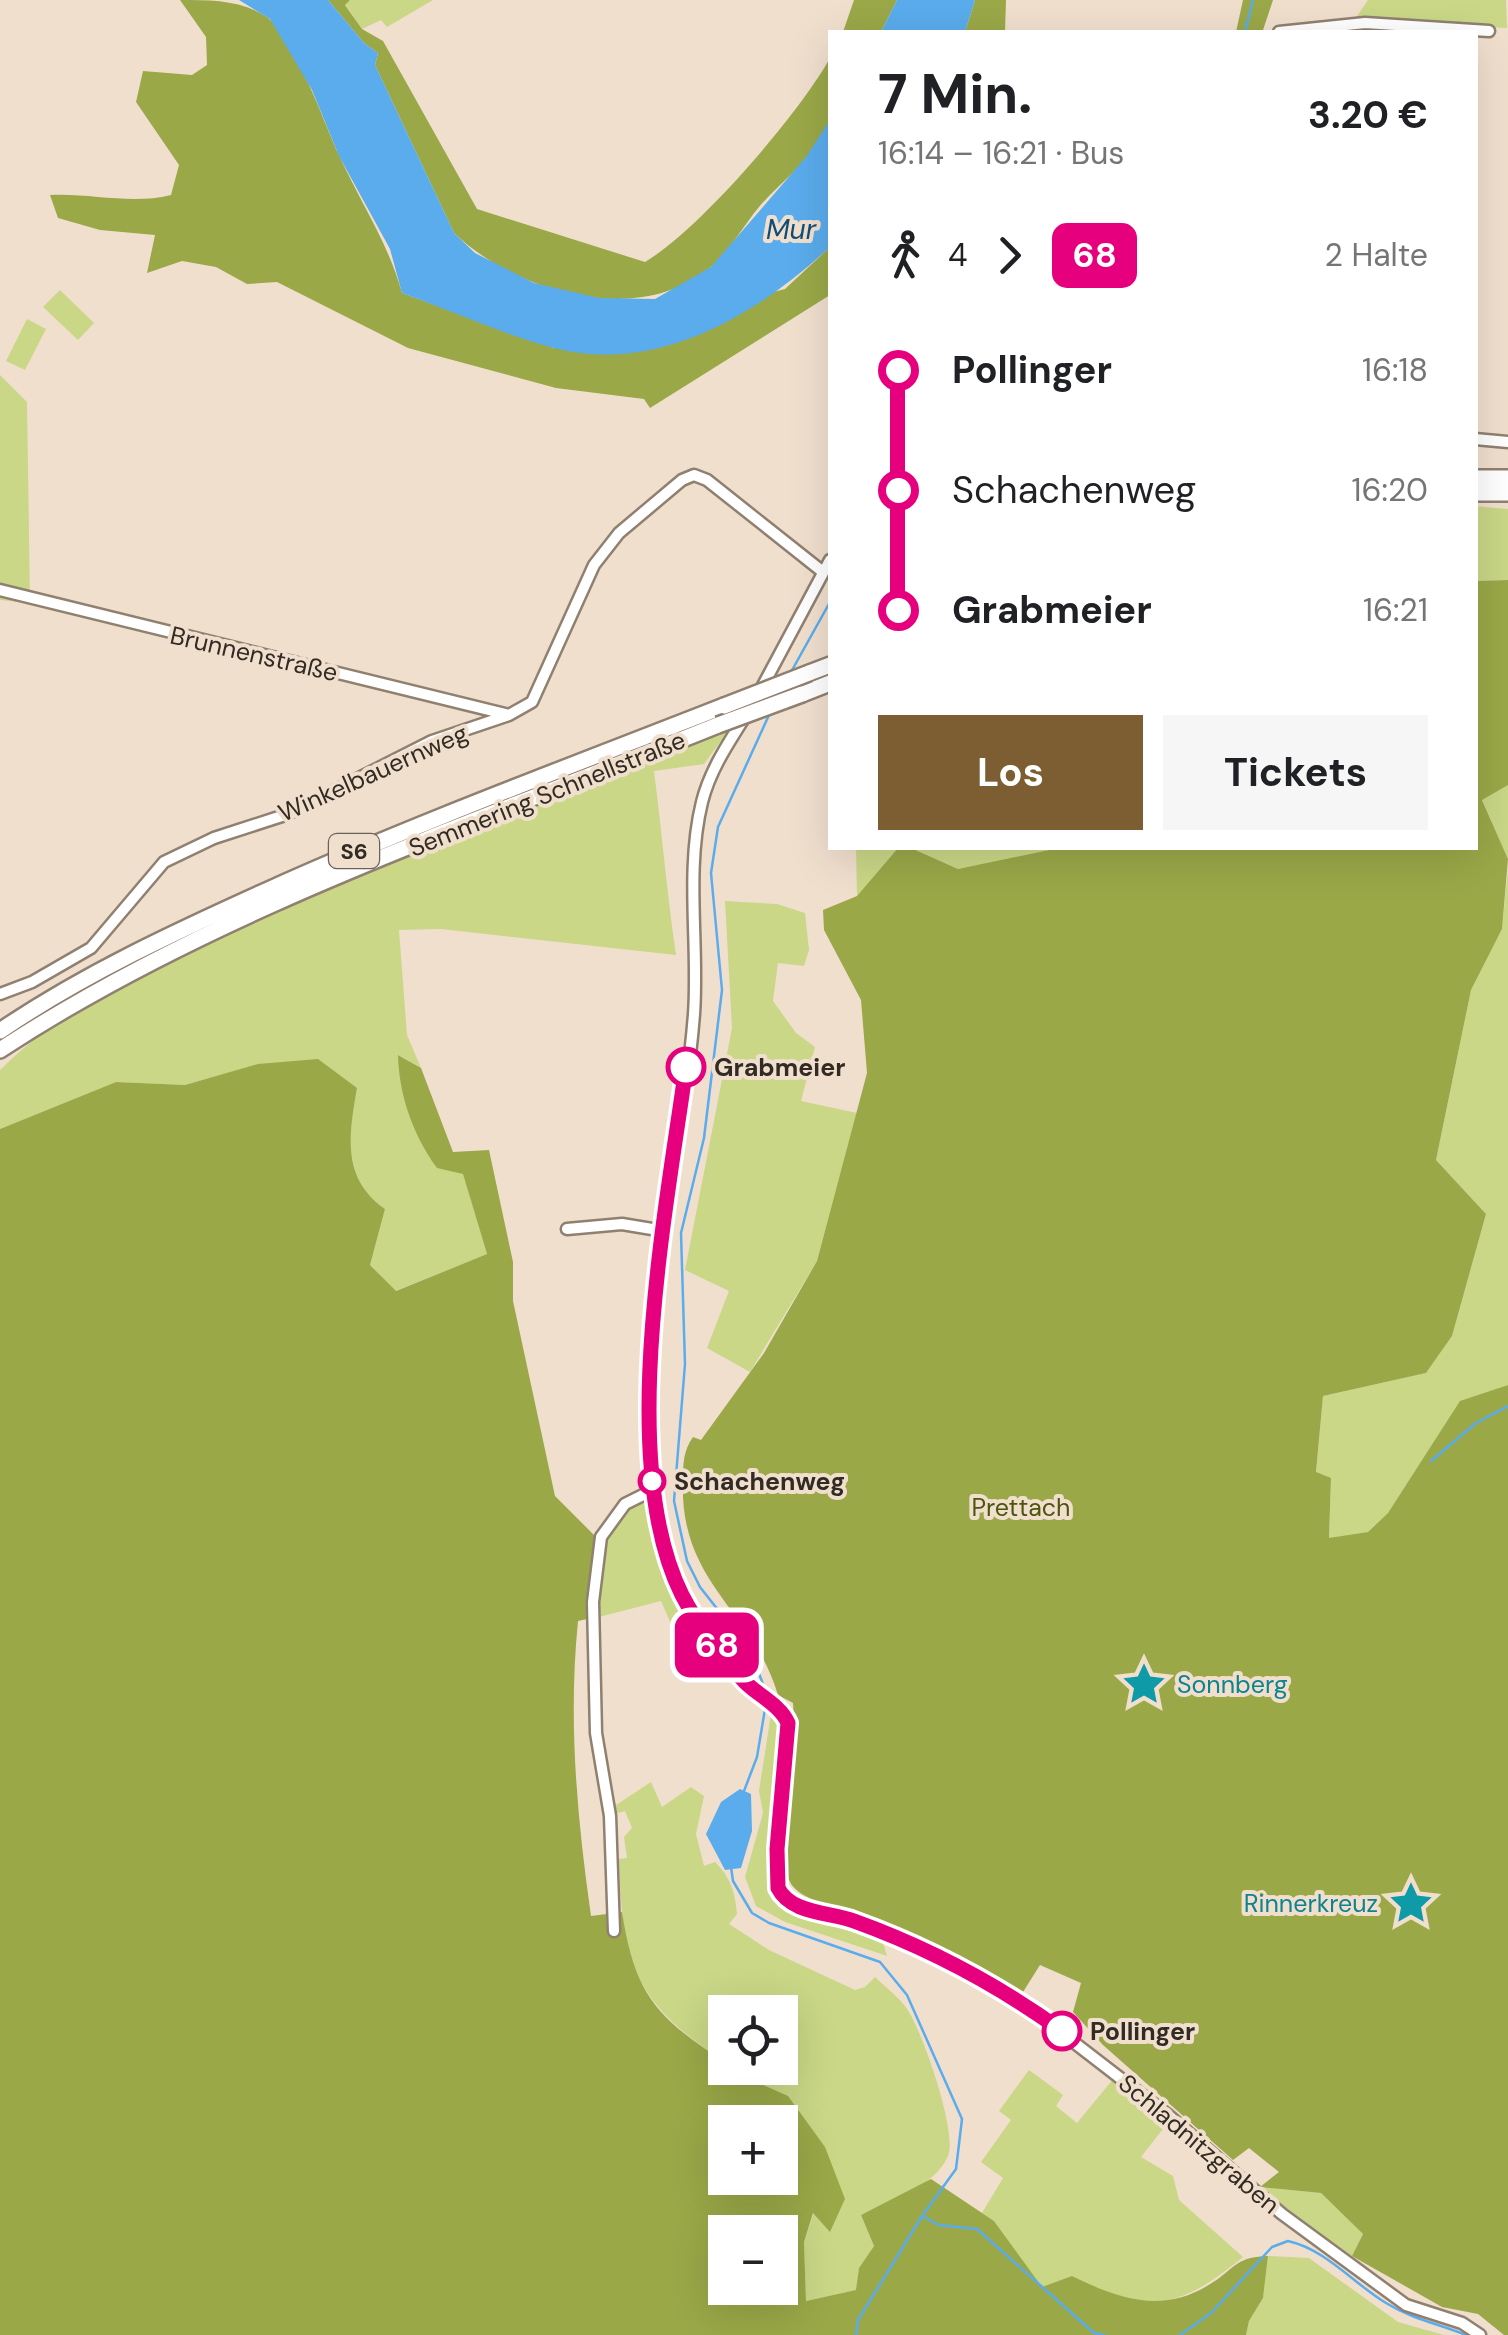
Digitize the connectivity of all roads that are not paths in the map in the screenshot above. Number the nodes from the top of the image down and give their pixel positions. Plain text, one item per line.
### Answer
1 (1298, 30) edge
2 (1472, 30) edge
3 (1478, 30) edge
4 (1488, 31) dead end
5 (1478, 439) edge
6 (1508, 442) edge
7 (1478, 478) edge
8 (1508, 478) edge
9 (1478, 493) edge
10 (1508, 494) edge
11 (828, 563) edge
12 (823, 572) junction
13 (0, 590) edge
14 (828, 666) edge
15 (828, 685) edge
16 (509, 715) junction
17 (0, 994) edge
18 (0, 1031) edge
19 (0, 1050) edge
20 (566, 1229) dead end
21 (664, 1231) junction
22 (653, 1490) junction
23 (614, 1930) dead end
24 (1480, 2335) edge

1 - 2 street
3 - 4 street
5 - 6 street
7 - 8 highway
9 - 10 highway
11 - 12 street, Schladnitzgraben
12 - 16 street, Winkelbauernweg
12 - 21 street, Schladnitzgraben
13 - 16 street, Brunnenstraße
14 - 18 highway, Semmering Schnellstraße / S6, bridge
15 - 19 highway, Semmering Schnellstraße / S6, bridge
16 - 17 street, Winkelbauernweg
20 - 21 street
21 - 22 street, Schladnitzgraben
22 - 23 street
22 - 24 street, Schladnitzgraben

